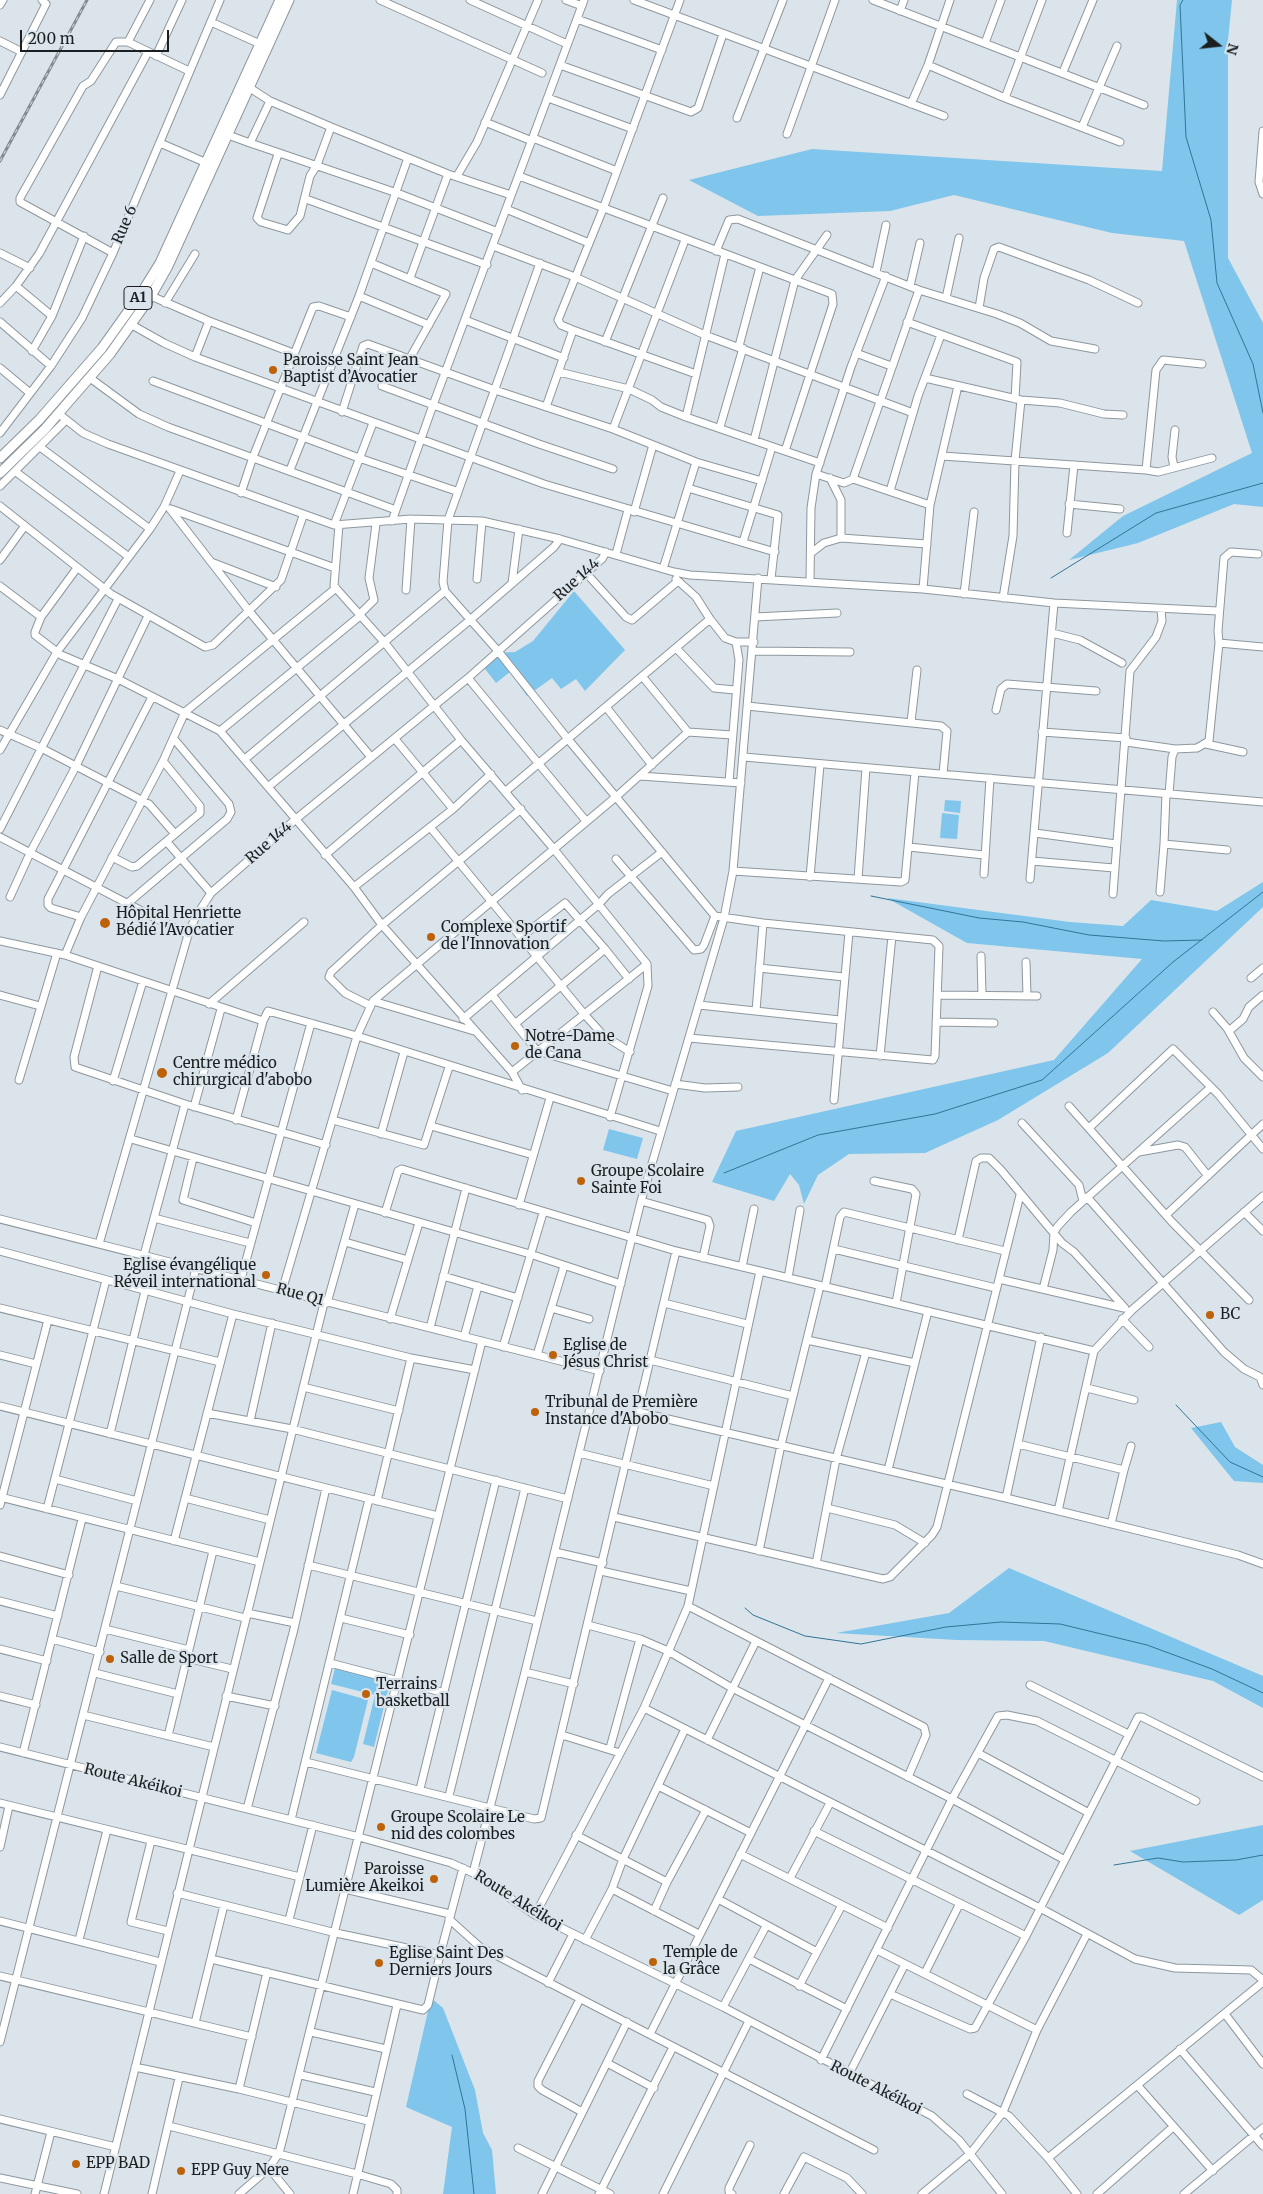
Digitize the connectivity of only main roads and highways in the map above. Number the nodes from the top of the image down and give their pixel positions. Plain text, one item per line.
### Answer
1 (280, 0) edge
2 (289, 0) edge
3 (210, 165) junction
4 (0, 458) edge
5 (0, 473) edge

1 - 3 main road, A1
2 - 3 main road, A1
3 - 4 main road, A1
3 - 5 main road, A1

